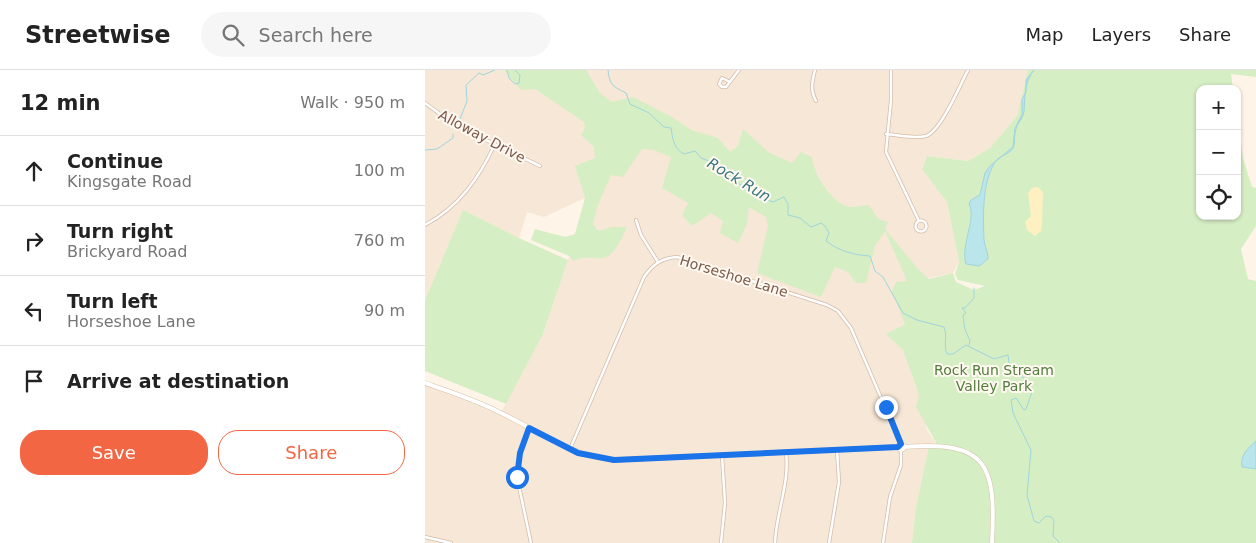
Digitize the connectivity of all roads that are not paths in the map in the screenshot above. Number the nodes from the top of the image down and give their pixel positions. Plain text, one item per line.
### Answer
1 (739, 70) edge
2 (815, 70) edge
3 (891, 70) edge
4 (968, 70) edge
5 (728, 81) dead end
6 (817, 101) dead end
7 (425, 103) edge
8 (886, 134) junction
9 (495, 144) junction
10 (540, 166) dead end
11 (636, 220) dead end
12 (919, 221) junction
13 (425, 225) edge
14 (658, 262) junction
15 (425, 383) edge
16 (529, 428) junction
17 (901, 447) junction
18 (569, 450) junction
19 (837, 450) junction
20 (786, 452) junction
21 (722, 455) junction
22 (425, 537) edge
23 (451, 543) edge
24 (531, 543) edge
25 (721, 543) edge
26 (775, 543) edge
27 (829, 543) edge
28 (883, 543) edge
29 (991, 543) edge

1 - 5 street
2 - 6 street
3 - 8 street
4 - 8 street
7 - 9 street, Alloway Drive
8 - 12 street
9 - 10 street, Alloway Drive
9 - 13 street
11 - 14 street
12 - 12 street
14 - 17 street, Horseshoe Lane
14 - 18 street, Horseshoe Lane
15 - 16 street
16 - 18 street
16 - 24 street
17 - 19 street
17 - 28 street
17 - 29 street
18 - 21 street
19 - 20 street
19 - 27 street
20 - 21 street
20 - 26 street
21 - 25 street
22 - 23 street

